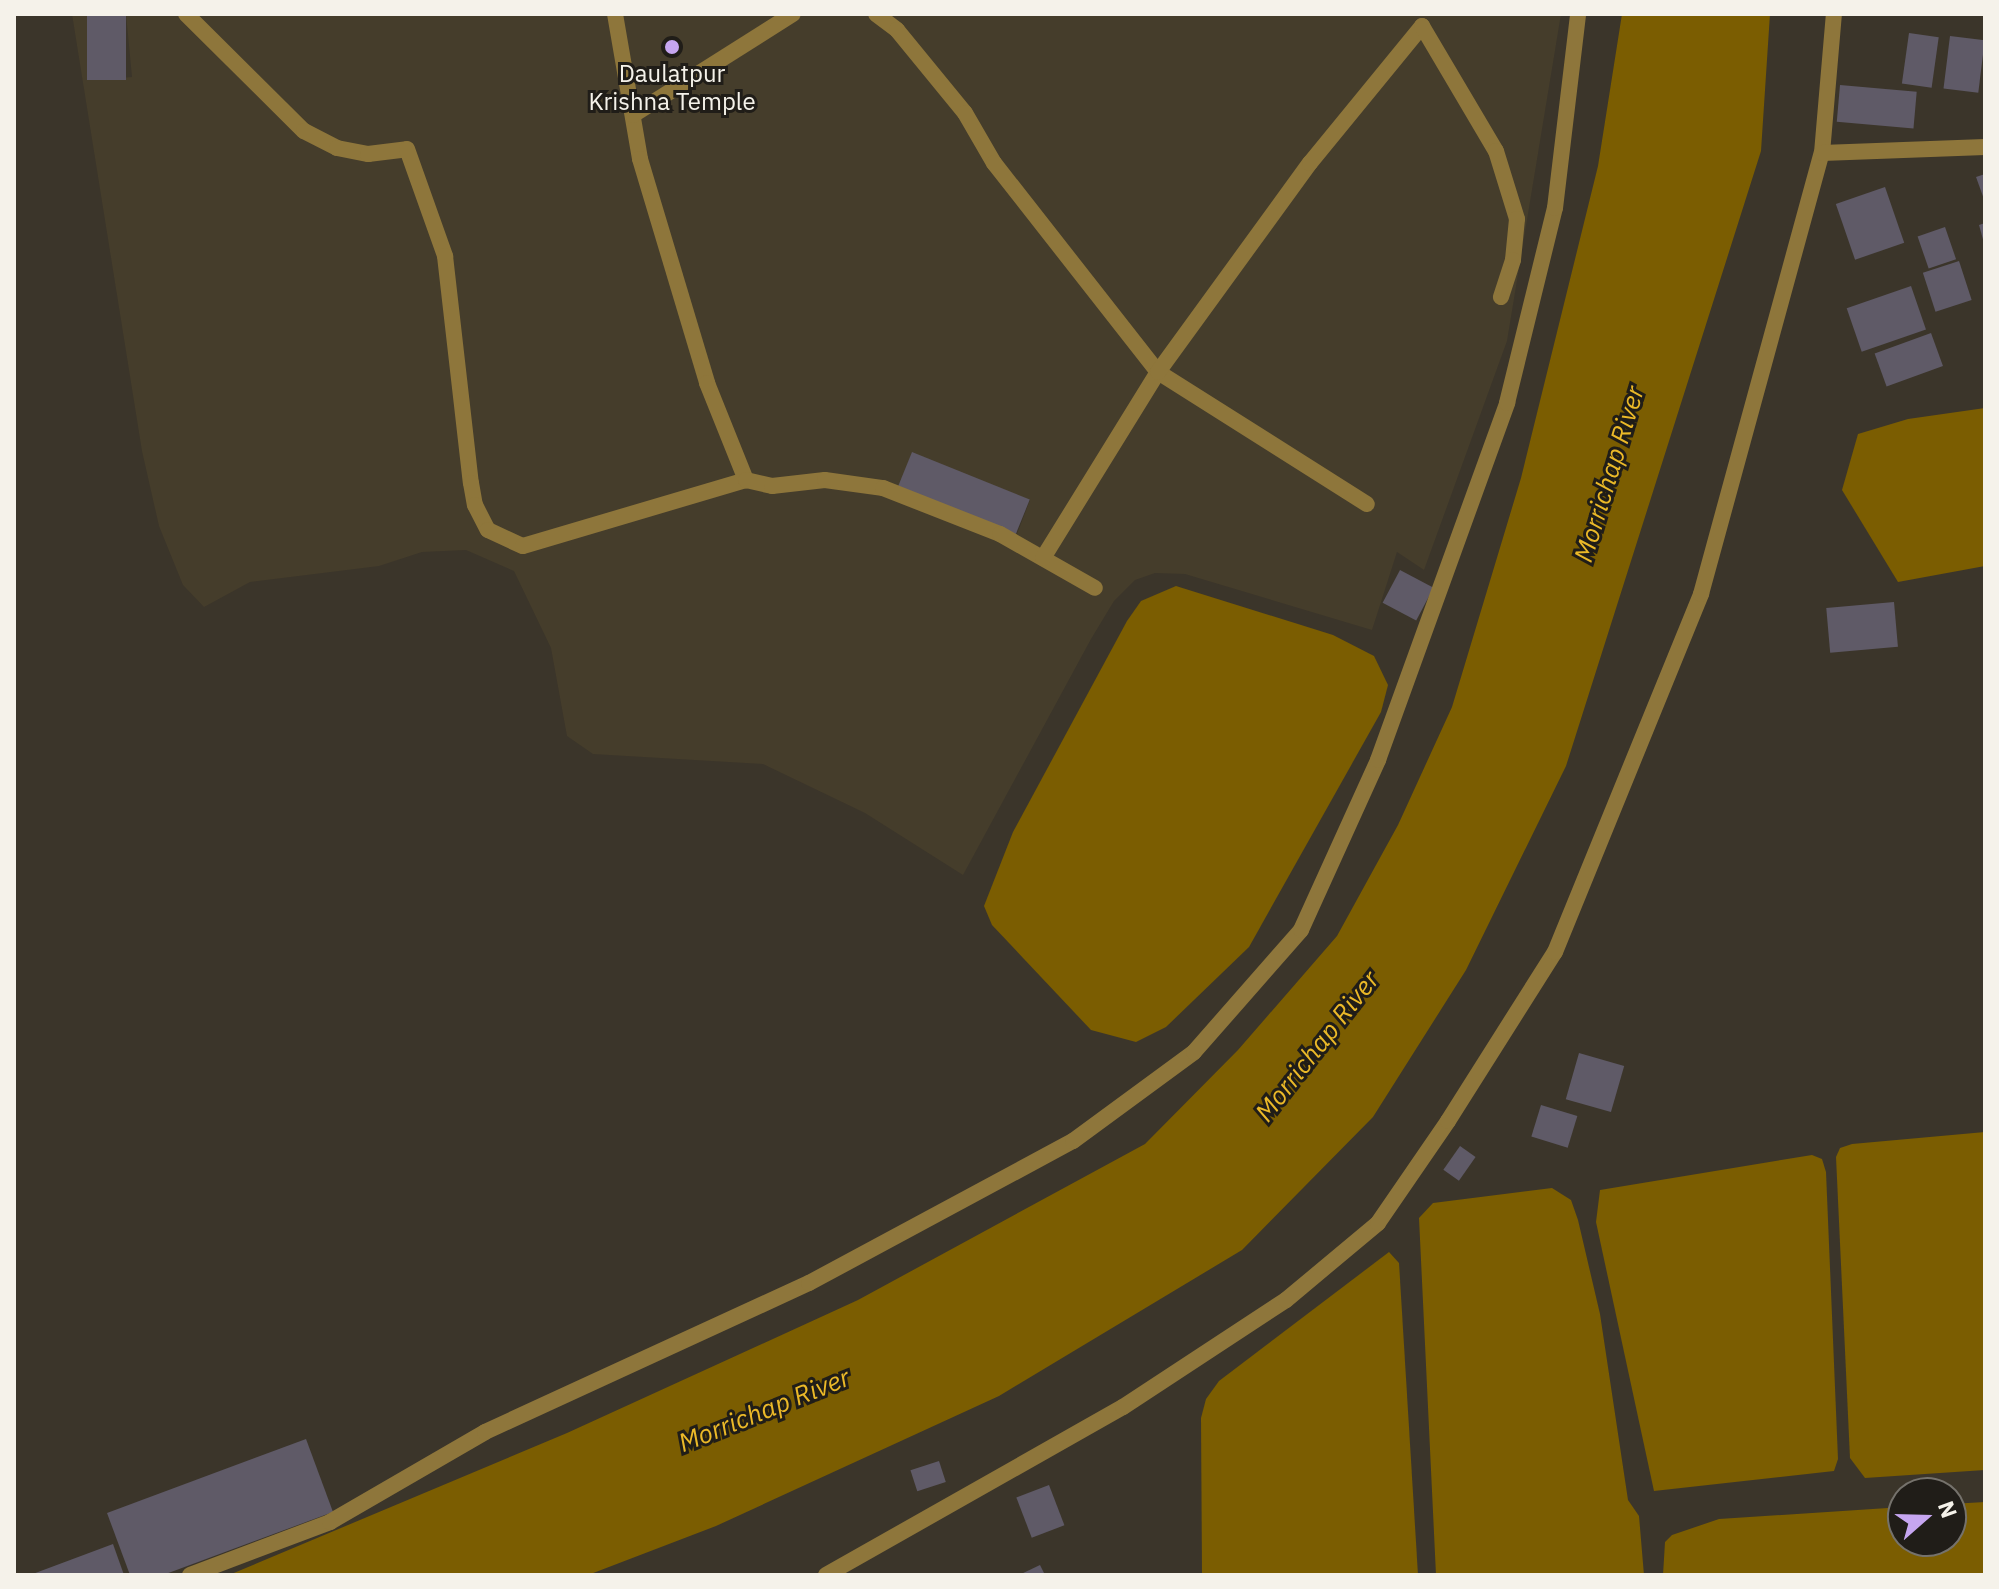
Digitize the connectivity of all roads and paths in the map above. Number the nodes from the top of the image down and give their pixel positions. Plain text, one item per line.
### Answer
1 (186, 14) edge
2 (615, 14) edge
3 (793, 14) edge
4 (876, 14) edge
5 (1578, 14) edge
6 (1834, 14) edge
7 (633, 115) junction
8 (1985, 147) edge
9 (1822, 153) junction
10 (1501, 297) dead end
11 (1158, 372) junction
12 (746, 480) junction
13 (1367, 504) dead end
14 (1043, 558) junction
15 (1095, 588) dead end
16 (190, 1575) edge
17 (826, 1575) edge

1 - 12 street
2 - 7 street
3 - 7 street
4 - 11 street
5 - 16 street
6 - 9 street
7 - 12 street
8 - 9 street
9 - 17 street
10 - 11 street
11 - 13 street
11 - 14 street
12 - 14 street
14 - 15 street

